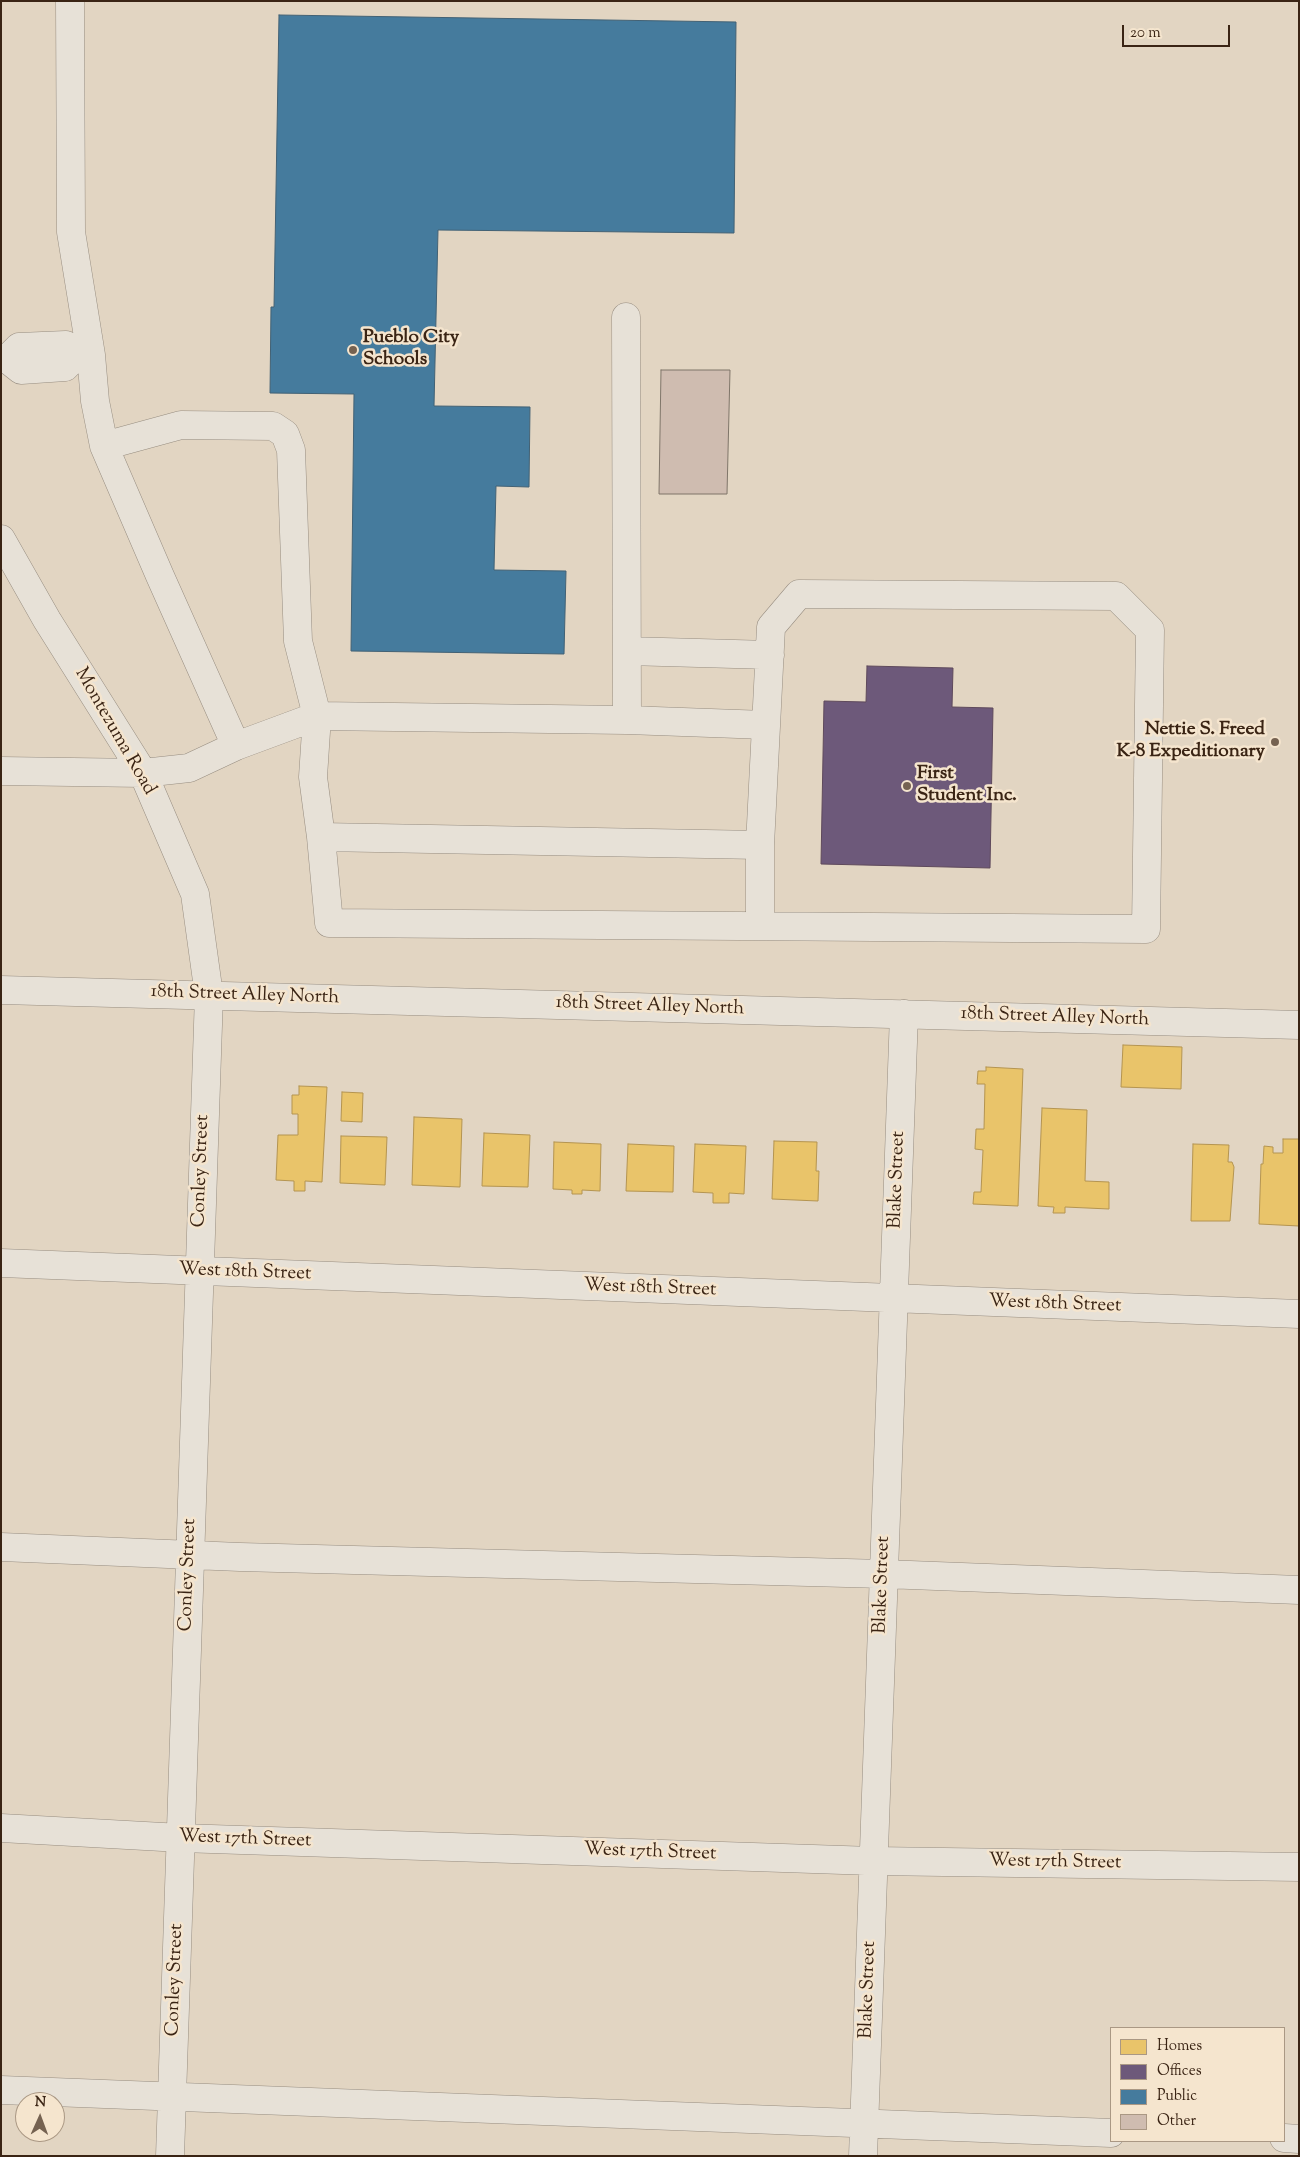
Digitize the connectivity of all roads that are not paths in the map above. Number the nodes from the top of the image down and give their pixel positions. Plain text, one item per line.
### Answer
1 (70, 1) edge
2 (626, 317) dead end
3 (84, 355) junction
4 (4, 359) edge
5 (104, 446) junction
6 (1, 539) edge
7 (627, 651) junction
8 (770, 655) junction
9 (316, 716) junction
10 (626, 720) junction
11 (766, 725) junction
12 (236, 746) junction
13 (1, 771) edge
14 (143, 773) junction
15 (321, 837) junction
16 (760, 846) junction
17 (760, 925) junction
18 (1, 990) edge
19 (208, 995) junction
20 (904, 1014) junction
21 (1299, 1025) edge
22 (1, 1263) edge
23 (199, 1271) junction
24 (894, 1299) junction
25 (1299, 1314) edge
26 (1, 1546) edge
27 (190, 1555) junction
28 (884, 1574) junction
29 (1299, 1590) edge
30 (1, 1828) edge
31 (182, 1838) junction
32 (873, 1861) junction
33 (1299, 1867) edge
34 (1, 2090) edge
35 (172, 2096) junction
36 (864, 2124) junction
37 (1110, 2133) edge
38 (1285, 2138) edge
39 (1299, 2139) edge
40 (170, 2156) edge
41 (863, 2156) edge

1 - 3 street
2 - 7 street
3 - 4 street
3 - 5 street
5 - 9 street
5 - 12 street
6 - 14 street, Montezuma Road
7 - 8 street
7 - 10 street
8 - 11 street
8 - 17 street
9 - 10 street
9 - 12 street
9 - 15 street
10 - 11 street
11 - 16 street
12 - 14 street
13 - 14 street
14 - 19 street, Montezuma Road
15 - 16 street
15 - 17 street
16 - 17 street
18 - 19 street, 18th Street Alley North
19 - 20 street, 18th Street Alley North
19 - 23 street, Conley Street
20 - 21 street, 18th Street Alley North
20 - 24 street, Blake Street
22 - 23 street, West 18th Street
23 - 24 street, West 18th Street
23 - 27 street, Conley Street
24 - 25 street, West 18th Street
24 - 28 street, Blake Street
26 - 27 street
27 - 28 street
27 - 31 street, Conley Street
28 - 29 street
28 - 32 street, Blake Street
30 - 31 street, West 17th Street
31 - 32 street, West 17th Street
31 - 35 street, Conley Street
32 - 33 street, West 17th Street
32 - 36 street, Blake Street
34 - 35 street
35 - 36 street
35 - 40 street, Conley Street
36 - 37 street
36 - 41 street, Blake Street
38 - 39 street

